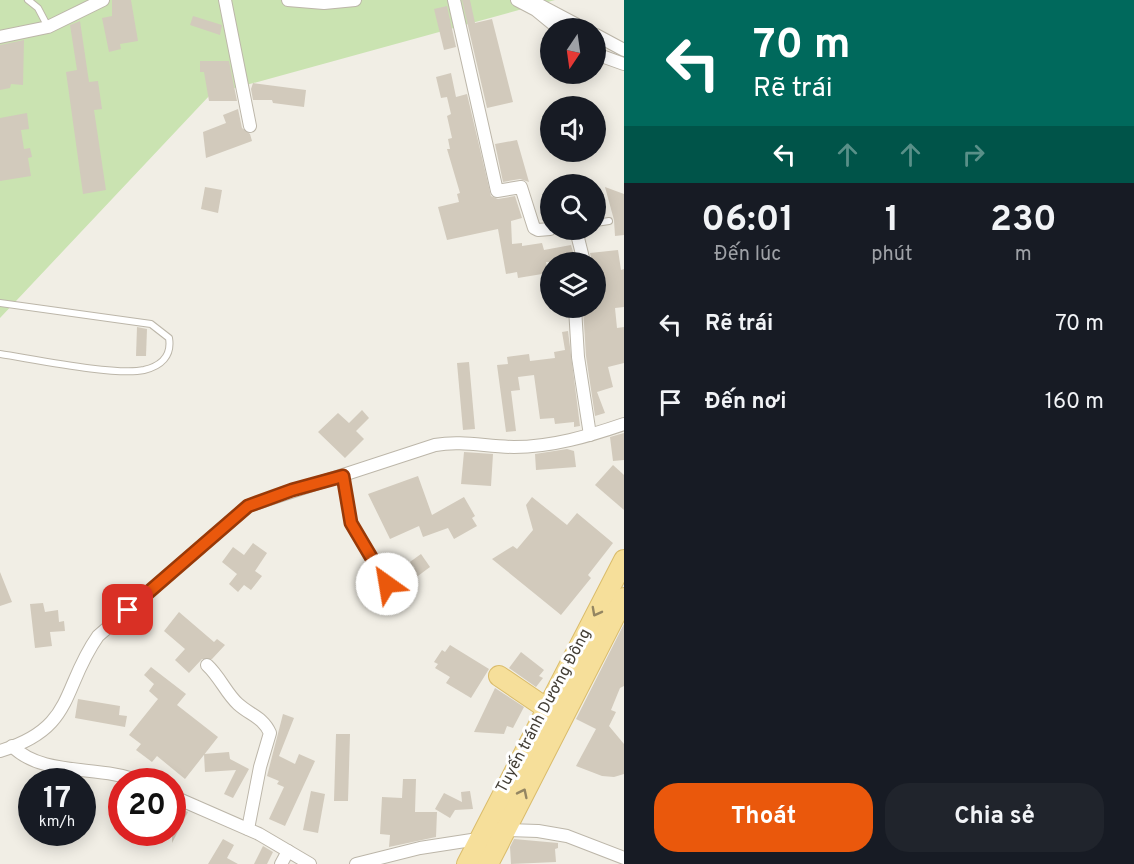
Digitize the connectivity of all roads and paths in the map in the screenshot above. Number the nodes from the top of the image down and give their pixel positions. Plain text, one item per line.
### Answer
1 (28, 0) edge
2 (103, 0) edge
3 (225, 0) edge
4 (288, 0) edge
5 (349, 0) edge
6 (355, 0) edge
7 (454, 0) edge
8 (517, 0) edge
9 (530, 0) edge
10 (89, 3) edge
11 (546, 18) edge
12 (565, 18) edge
13 (48, 27) junction
14 (0, 37) edge
15 (606, 40) edge
16 (624, 50) edge
17 (606, 58) edge
18 (624, 64) edge
19 (250, 126) dead end
20 (609, 220) dead end
21 (606, 221) edge
22 (540, 230) edge
23 (0, 303) edge
24 (576, 318) edge
25 (0, 354) edge
26 (624, 424) edge
27 (590, 435) junction
28 (343, 476) junction
29 (624, 560) edge
30 (387, 584) dead end
31 (624, 598) edge
32 (207, 665) dead end
33 (500, 676) dead end
34 (546, 708) junction
35 (6, 748) edge
36 (108, 771) edge
37 (186, 802) edge
38 (248, 829) junction
39 (493, 838) junction
40 (288, 851) junction
41 (624, 858) edge
42 (281, 864) edge
43 (310, 864) edge
44 (356, 864) edge
45 (467, 864) edge
46 (488, 864) edge

1 - 13 lane
2 - 10 street
3 - 19 street
4 - 5 street
5 - 6 street
7 - 22 street
8 - 11 street
9 - 12 street
10 - 13 street
13 - 14 street
15 - 16 street
17 - 18 street
20 - 21 lane
23 - 25 lane
24 - 27 street
26 - 27 street
27 - 28 street
28 - 30 lane
28 - 35 street
29 -> 34 main road, Tuyến tránh Dương Đông
39 -> 31 main road, Tuyến tránh Dương Đông
32 - 38 street
33 - 34 main road
34 - 39 main road, Tuyến tránh Dương Đông
35 - 36 street
37 - 38 street
38 - 40 street
39 - 41 street
39 - 44 street
39 - 45 main road, Tuyến tránh Dương Đông
39 - 46 main road, Tuyến tránh Dương Đông
40 - 42 street
40 - 43 street

